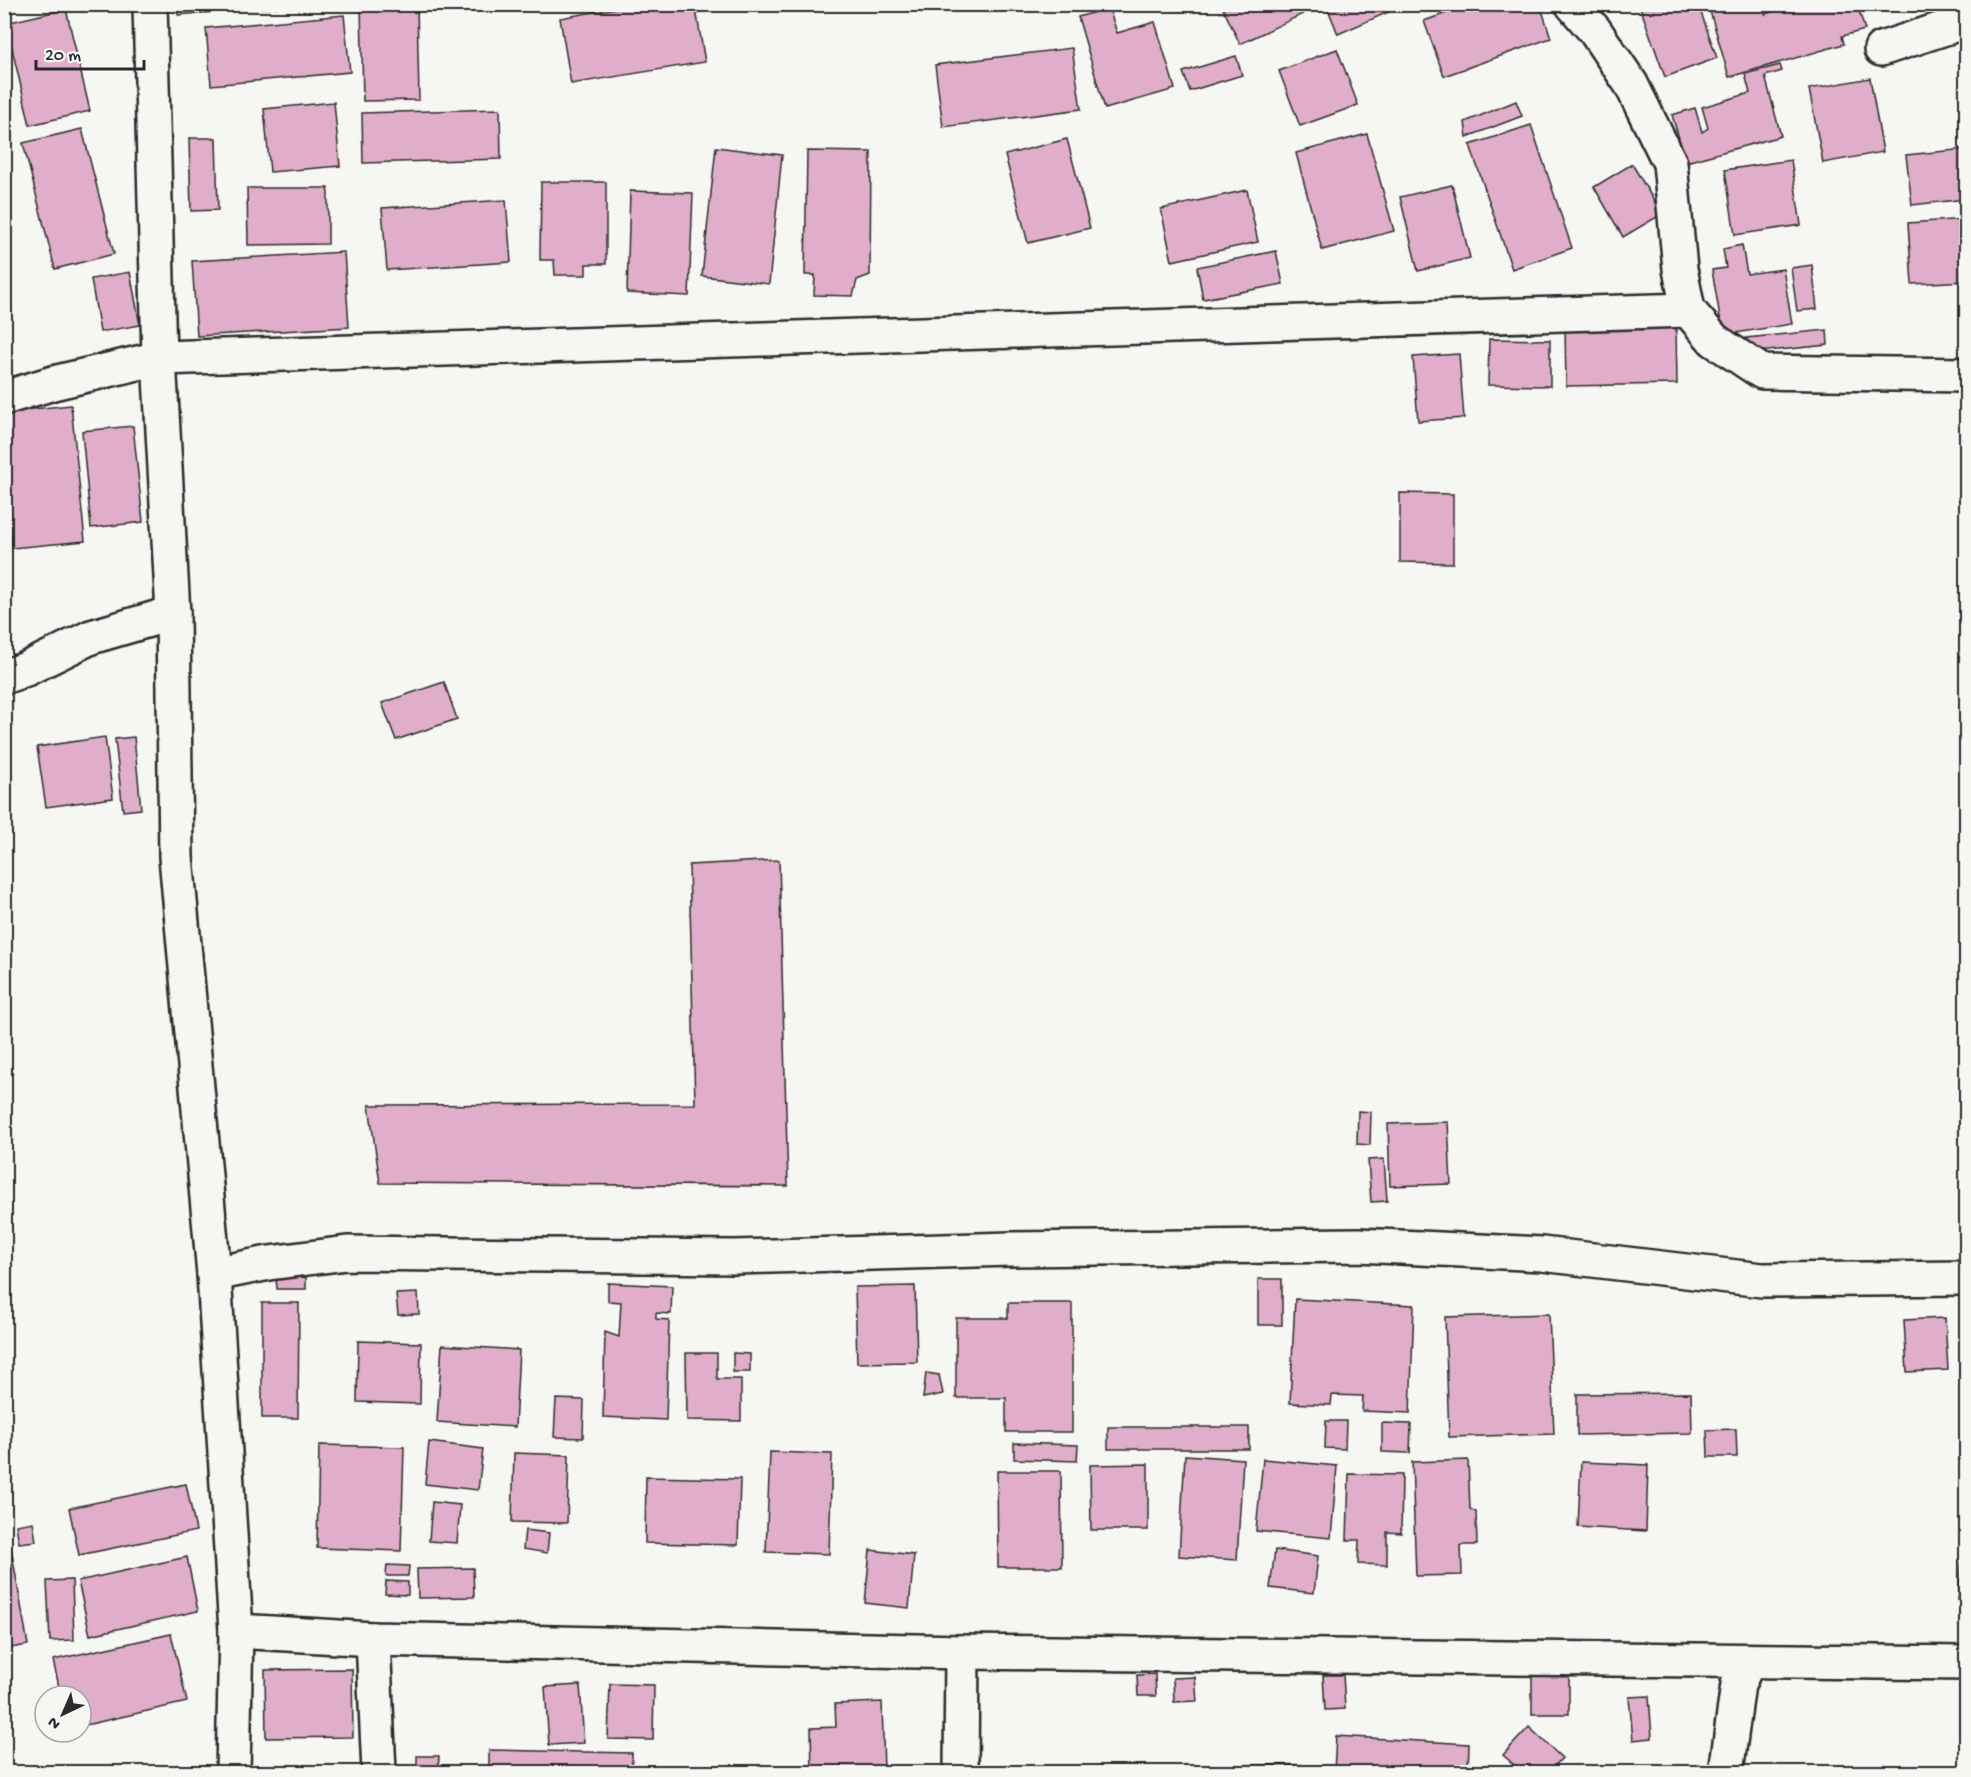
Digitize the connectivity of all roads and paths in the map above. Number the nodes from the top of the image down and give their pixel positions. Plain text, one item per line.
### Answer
1 (150, 4) edge
2 (1572, 4) edge
3 (1966, 21) edge
4 (1881, 49) dead end
5 (1688, 310) junction
6 (159, 358) junction
7 (1966, 375) edge
8 (4, 398) edge
9 (174, 614) junction
10 (4, 677) edge
11 (214, 1274) junction
12 (1966, 1278) edge
13 (236, 1631) junction
14 (374, 1639) junction
15 (962, 1652) junction
16 (1749, 1661) junction
17 (1966, 1663) edge
18 (225, 1770) edge
19 (379, 1773) edge
20 (961, 1773) edge
21 (1726, 1773) edge

1 - 6 street
2 - 5 street
3 - 4 street
5 - 6 street
5 - 7 street
6 - 8 street
6 - 9 street
9 - 10 street
9 - 11 street
11 - 12 street
11 - 13 street
13 - 14 street
13 - 18 street
14 - 15 street
14 - 19 street
15 - 16 street
15 - 20 street
16 - 17 street
16 - 21 street

